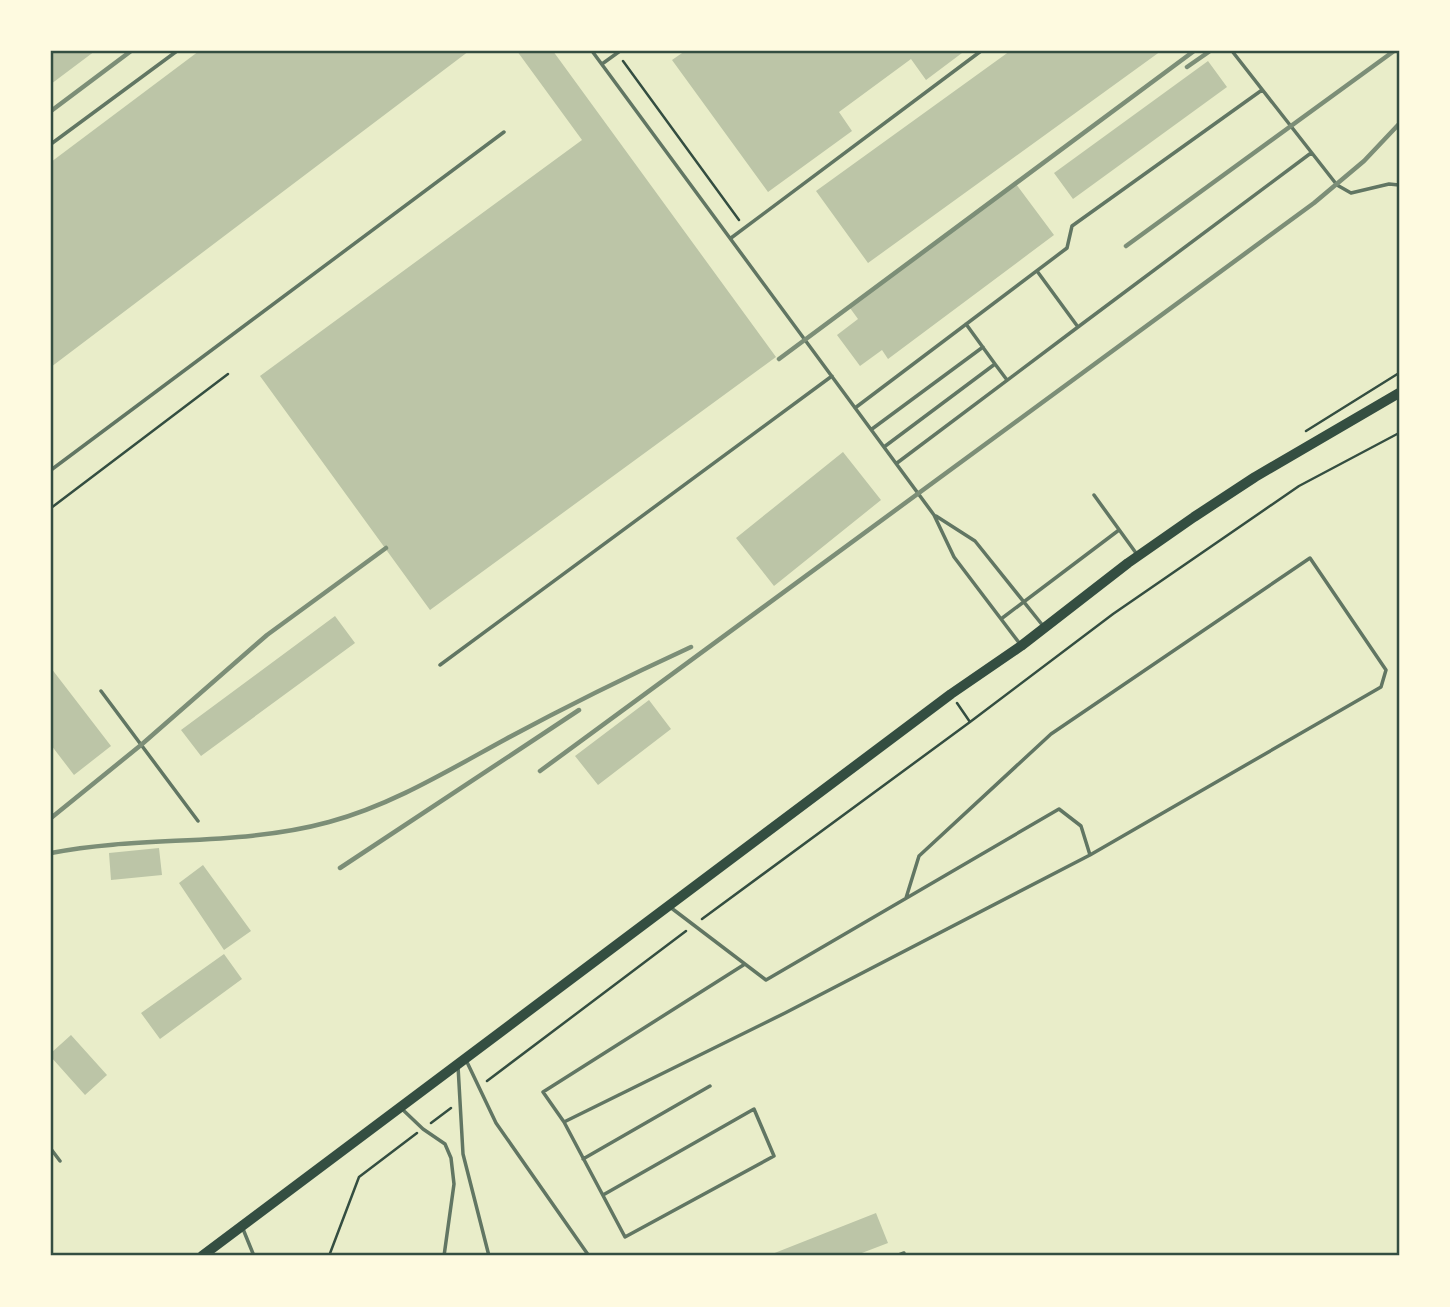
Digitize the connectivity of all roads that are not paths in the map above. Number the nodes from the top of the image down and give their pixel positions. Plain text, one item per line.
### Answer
1 (177, 51) edge
2 (592, 51) edge
3 (981, 51) edge
4 (1232, 51) edge
5 (618, 52) edge
6 (602, 64) junction
7 (1262, 90) junction
8 (504, 132) dead end
9 (51, 144) edge
10 (1311, 153) junction
11 (1399, 185) edge
12 (731, 239) junction
13 (1037, 271) junction
14 (966, 324) junction
15 (1078, 327) junction
16 (983, 347) junction
17 (995, 364) junction
18 (832, 376) junction
19 (1007, 380) junction
20 (1399, 393) edge
21 (855, 408) junction
22 (871, 429) junction
23 (884, 447) junction
24 (897, 463) junction
25 (51, 470) edge
26 (1094, 495) dead end
27 (934, 515) junction
28 (1119, 530) junction
29 (1138, 556) junction
30 (1023, 601) junction
31 (1001, 619) junction
32 (1044, 628) junction
33 (1021, 646) junction
34 (440, 666) dead end
35 (101, 691) dead end
36 (198, 821) dead end
37 (1090, 855) junction
38 (906, 899) junction
39 (668, 906) junction
40 (744, 964) junction
41 (462, 1061) junction
42 (710, 1086) dead end
43 (401, 1107) junction
44 (564, 1122) junction
45 (51, 1149) edge
46 (583, 1159) junction
47 (60, 1161) dead end
48 (603, 1195) junction
49 (241, 1227) junction
50 (904, 1253) dead end
51 (202, 1256) edge
52 (254, 1256) edge
53 (444, 1256) edge
54 (489, 1256) edge
55 (589, 1256) edge
56 (896, 1256) edge

1 - 9 lane
2 - 6 lane
3 - 12 lane
4 - 7 lane
5 - 6 lane
6 - 12 lane
7 - 10 lane
7 - 13 lane
8 - 25 lane
10 - 11 lane
10 - 15 lane
12 - 18 lane
13 - 14 lane
13 - 15 lane
14 - 16 lane
14 - 21 lane
15 - 19 lane
16 - 17 lane
16 - 22 lane
17 - 19 lane
17 - 23 lane
18 - 21 lane
18 - 34 lane
19 - 24 lane
20 - 29 main road
21 - 22 lane
22 - 23 lane
23 - 24 lane
24 - 27 lane
26 - 28 lane
27 - 30 lane
27 - 31 lane
28 - 29 lane
28 - 30 lane
29 - 32 main road
30 - 31 lane
30 - 32 lane
31 - 33 lane
32 - 33 main road
33 - 39 main road
35 - 36 lane
37 - 38 lane
37 - 38 lane
37 - 44 lane
38 - 40 lane
39 - 40 lane
39 - 41 main road
40 - 44 lane
41 - 43 main road
41 - 54 lane
41 - 55 lane
42 - 46 lane
43 - 49 main road
43 - 53 lane
44 - 46 lane
45 - 47 lane
46 - 48 lane
48 - 48 lane
49 - 51 main road
49 - 52 lane
50 - 56 lane

